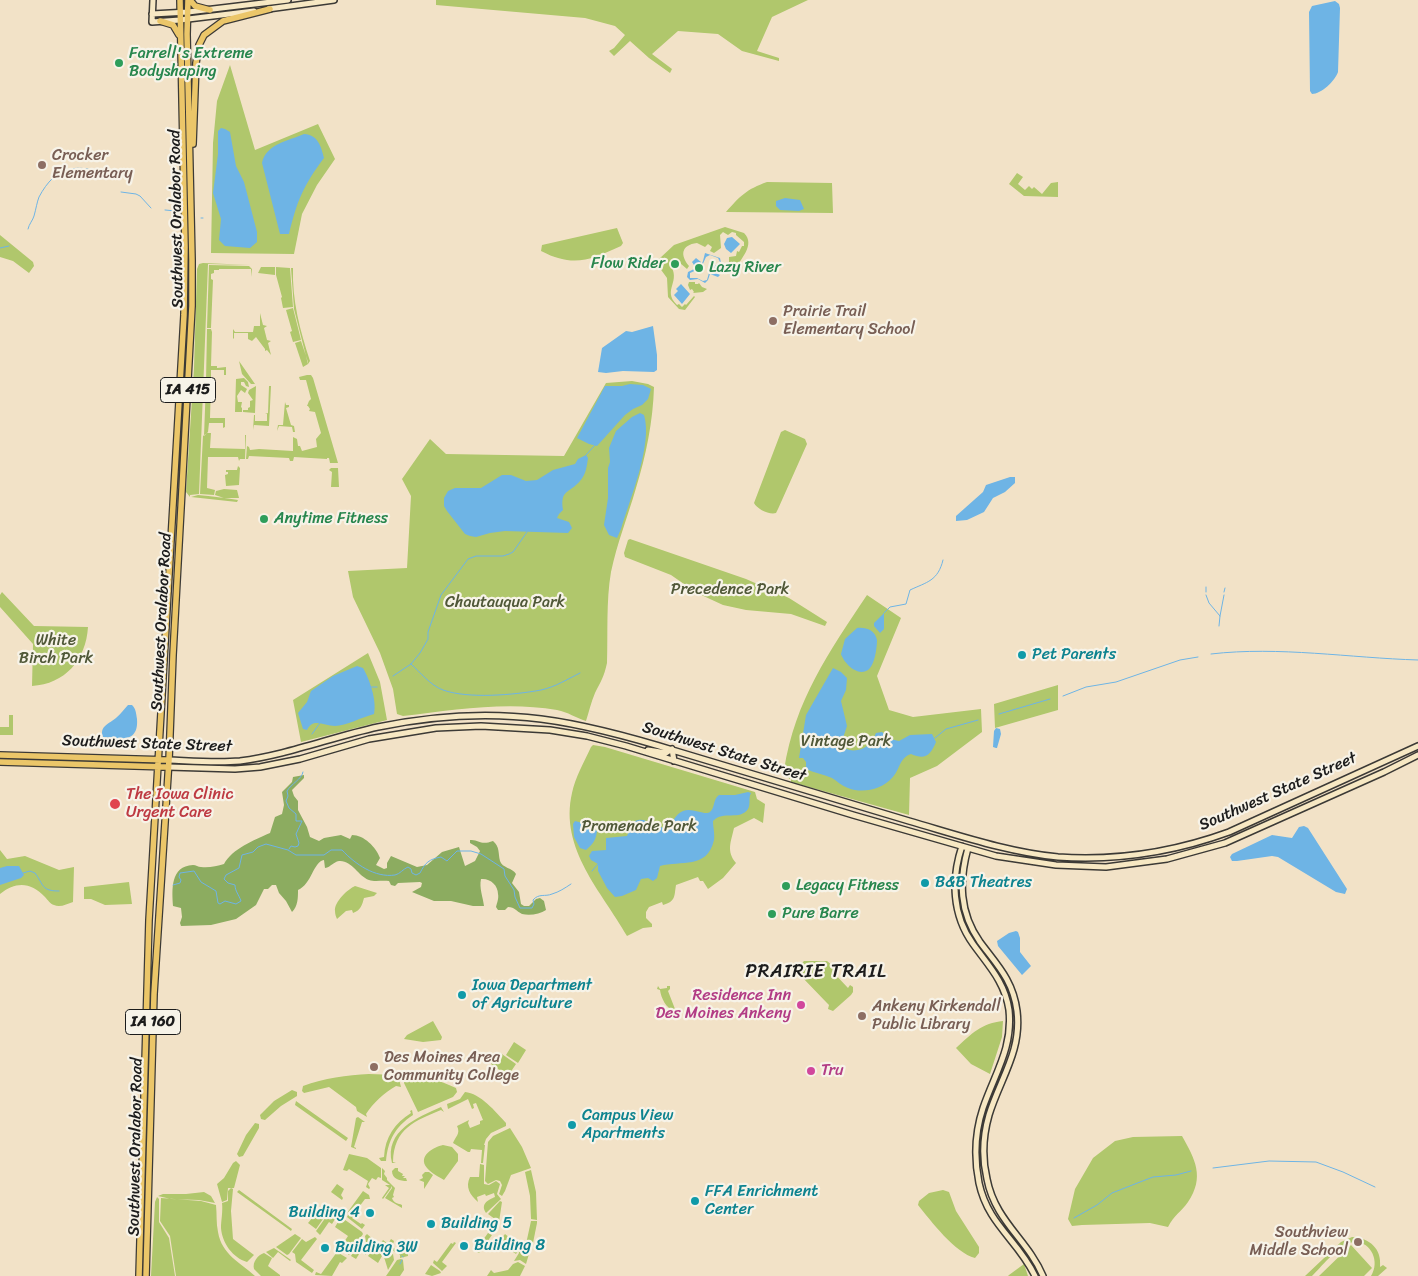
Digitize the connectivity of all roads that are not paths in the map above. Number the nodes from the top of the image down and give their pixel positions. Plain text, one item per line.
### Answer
1 (152, 0) edge
2 (180, 0) edge
3 (189, 0) edge
4 (288, 0) edge
5 (334, 0) edge
6 (270, 9) junction
7 (210, 10) junction
8 (180, 13) junction
9 (152, 14) junction
10 (188, 16) junction
11 (180, 20) junction
12 (160, 21) junction
13 (180, 43) junction
14 (191, 176) junction
15 (626, 746) junction
16 (1418, 746) edge
17 (672, 749) junction
18 (0, 755) edge
19 (1418, 755) edge
20 (159, 760) junction
21 (169, 760) junction
22 (674, 761) junction
23 (0, 762) edge
24 (158, 768) junction
25 (168, 768) junction
26 (965, 847) junction
27 (139, 1276) edge
28 (146, 1276) edge
29 (1035, 1276) edge
30 (1043, 1276) edge

1 - 9 main road
2 - 8 main road, Southwest Oralabor Road / IA 415
3 - 7 main road
3 - 10 main road, Southwest Oralabor Road / IA 415
4 - 7 main road
5 - 6 main road
6 - 10 main road
6 - 14 main road
7 - 10 main road
8 - 9 main road
8 - 10 main road
8 - 11 main road, Southwest Oralabor Road / IA 415
9 - 12 main road
10 - 11 main road
10 - 14 main road, Southwest Oralabor Road / IA 415
11 - 12 main road
11 - 13 main road, Southwest Oralabor Road / IA 415
12 - 13 main road
13 - 20 main road, Southwest Oralabor Road / IA 415
14 - 21 main road, Southwest Oralabor Road / IA 415
15 - 17 main road
15 - 22 main road, Southwest State Street
15 - 25 main road, Southwest State Street
16 - 17 main road, Southwest State Street
17 - 21 main road, Southwest State Street
17 - 22 main road
18 - 20 main road, Southwest State Street
19 - 26 main road, Southwest State Street
20 - 21 main road, Southwest State Street
20 - 24 main road, Southwest Oralabor Road / IA 160
21 - 25 main road, Southwest Oralabor Road / IA 415
22 - 26 main road, Southwest State Street
23 - 24 main road, Southwest State Street
24 - 25 main road, Southwest State Street
24 - 27 main road, Southwest Oralabor Road / IA 160
25 - 28 main road, Southwest Oralabor Road / IA 160
26 - 29 main road
26 - 30 main road

